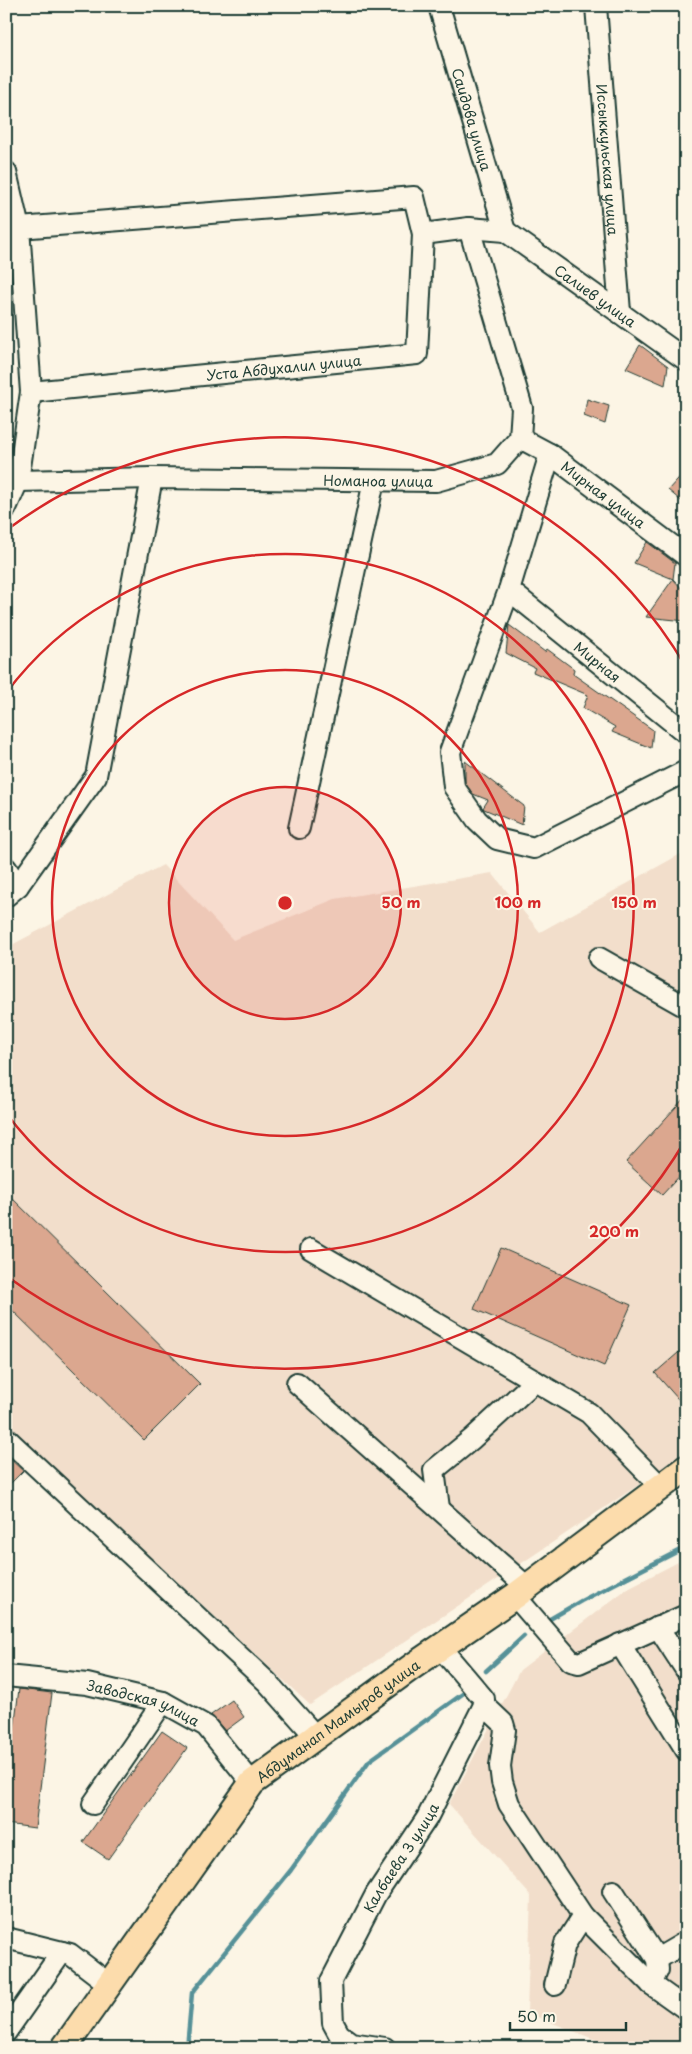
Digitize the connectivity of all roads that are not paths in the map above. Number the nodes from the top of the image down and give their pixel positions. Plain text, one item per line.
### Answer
1 (439, 6) edge
2 (596, 6) edge
3 (6, 172) edge
4 (19, 228) junction
5 (469, 228) junction
6 (505, 232) junction
7 (423, 234) junction
8 (14, 263) edge
9 (620, 312) junction
10 (686, 360) edge
11 (31, 392) junction
12 (520, 438) junction
13 (550, 454) junction
14 (12, 478) edge
15 (152, 478) junction
16 (374, 481) junction
17 (6, 508) edge
18 (686, 556) edge
19 (509, 590) junction
20 (686, 733) edge
21 (686, 771) edge
22 (299, 828) dead end
23 (6, 868) edge
24 (12, 891) edge
25 (599, 958) dead end
26 (686, 1007) edge
27 (312, 1249) dead end
28 (534, 1381) junction
29 (297, 1383) dead end
30 (6, 1438) edge
31 (686, 1468) edge
32 (661, 1487) junction
33 (440, 1508) junction
34 (521, 1592) junction
35 (686, 1615) edge
36 (658, 1627) junction
37 (620, 1644) junction
38 (440, 1647) junction
39 (686, 1670) edge
40 (6, 1676) edge
41 (163, 1702) junction
42 (484, 1705) junction
43 (316, 1737) junction
44 (684, 1742) edge
45 (252, 1783) junction
46 (93, 1804) dead end
47 (613, 1891) dead end
48 (583, 1916) junction
49 (6, 1938) edge
50 (686, 1942) edge
51 (62, 1952) junction
52 (657, 1959) junction
53 (110, 1984) junction
54 (651, 1984) junction
55 (555, 1985) dead end
56 (686, 2009) edge
57 (6, 2032) edge
58 (64, 2048) edge
59 (385, 2048) edge

1 - 6 street, Саидова улица
2 - 9 street, Иссыккульская улица
3 - 4 street
4 - 7 street, Уста Абдухалил улица
4 - 8 street
5 - 6 street
5 - 7 street
5 - 12 street
6 - 9 street, Салиев улица
7 - 11 street, Уста Абдухалил улица
8 - 11 street
9 - 10 street, Салиев улица
11 - 14 street
12 - 13 street, Мирная улица
12 - 16 street, Номаноа улица
13 - 18 street, Мирная улица
13 - 19 street
14 - 15 street, Номаноа улица
14 - 17 street
15 - 16 street, Номаноа улица
15 - 24 street
16 - 22 street
19 - 20 street, Мирная
19 - 21 street
23 - 24 street
25 - 26 street
27 - 28 street
28 - 32 street
28 - 33 street
29 - 33 street
30 - 43 street
31 - 32 main road, Абдуманап Мамыров улица
32 - 34 main road, Абдуманап Мамыров улица
33 - 34 street
34 - 37 street
34 - 38 main road, Абдуманап Мамыров улица
35 - 36 street
36 - 37 street
36 - 39 street
37 - 44 street
38 - 42 street
38 - 43 main road, Абдуманап Мамыров улица
40 - 41 street, Заводская улица
41 - 45 street, Заводская улица
41 - 46 street
42 - 48 street
42 - 59 street, Калбаева 3 улица
43 - 45 main road, Абдуманап Мамыров улица
45 - 53 main road, Абдуманап Мамыров улица
47 - 52 street
48 - 54 street
48 - 55 street
49 - 51 street
50 - 52 street
51 - 53 street
51 - 57 street
52 - 54 street
53 - 58 main road, Абдуманап Мамыров улица
54 - 56 street

